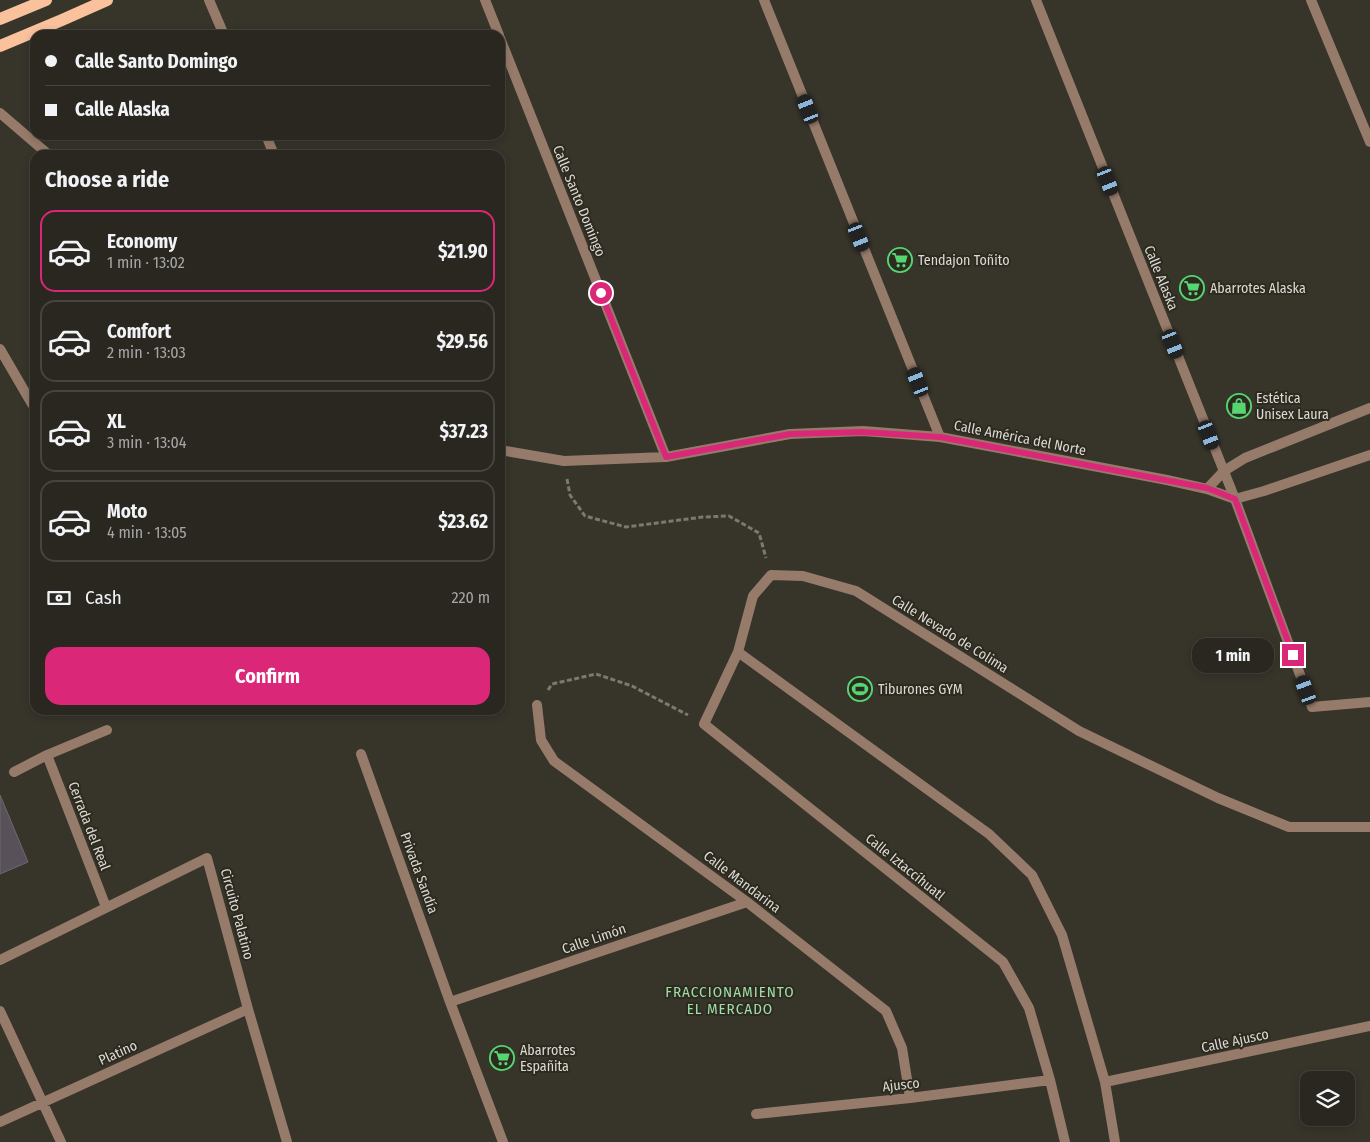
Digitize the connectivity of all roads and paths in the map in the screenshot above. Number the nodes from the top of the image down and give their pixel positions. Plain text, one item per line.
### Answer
1 (46, 0) edge
2 (107, 0) edge
3 (209, 0) edge
4 (485, 0) edge
5 (764, 0) edge
6 (1036, 0) edge
7 (1311, 0) edge
8 (0, 19) edge
9 (38, 30) edge
10 (222, 30) edge
11 (496, 30) edge
12 (30, 33) edge
13 (0, 46) edge
14 (505, 52) edge
15 (0, 113) edge
16 (30, 139) edge
17 (32, 140) edge
18 (1370, 142) edge
19 (43, 150) edge
20 (0, 349) edge
21 (30, 401) edge
22 (1370, 408) edge
23 (940, 437) junction
24 (505, 451) edge
25 (1370, 455) edge
26 (666, 457) junction
27 (564, 461) junction
28 (1224, 471) junction
29 (1207, 488) junction
30 (1235, 499) junction
31 (771, 575) junction
32 (738, 652) junction
33 (1370, 702) edge
34 (537, 705) joint
35 (704, 724) junction
36 (107, 730) dead end
37 (361, 754) dead end
38 (47, 755) junction
39 (14, 772) dead end
40 (1370, 827) edge
41 (748, 902) junction
42 (106, 907) junction
43 (0, 960) edge
44 (450, 1002) junction
45 (248, 1009) junction
46 (0, 1011) edge
47 (1370, 1026) edge
48 (1050, 1080) junction
49 (1105, 1082) junction
50 (910, 1098) junction
51 (43, 1102) junction
52 (756, 1114) dead end
53 (0, 1122) edge
54 (61, 1142) edge
55 (287, 1142) edge
56 (503, 1142) edge
57 (1064, 1142) edge
58 (1115, 1142) edge

1 - 8 main road
2 - 9 main road
3 - 10 street
4 - 11 street, Calle Santo Domingo
5 - 23 street
6 - 28 street, Calle Alaska
7 - 18 street
12 - 13 main road
14 - 26 street, Calle Santo Domingo
15 - 16 street
17 - 19 street
20 - 21 street
22 - 28 street
23 - 26 street, Calle América del Norte
23 - 29 street, Calle América del Norte
24 - 27 street, Calle América del Norte
25 - 30 street
26 - 27 street, Calle América del Norte
27 - 31 path
28 - 29 street
28 - 30 street, Calle Alaska
29 - 30 street, Calle América del Norte
30 - 33 street, Calle Alaska
31 - 32 street
31 - 40 street, Calle Nevado de Colima
32 - 35 street
32 - 49 street
34 - 35 path
34 - 41 street, Calle Mandarina
35 - 48 street, Calle Iztaccíhuatl
36 - 38 street
37 - 44 street, Privada Sandía
38 - 39 street
38 - 42 street, Cerrada del Real
41 - 44 street, Calle Limón
41 - 50 street, Calle Mandarina
42 - 43 street, Circuito Palatino
42 - 45 street, Circuito Palatino
44 - 56 street, Privada Sandía
45 - 51 street, Platino
45 - 55 street, Circuito Palatino
46 - 51 street
47 - 49 street, Calle Ajusco
48 - 50 street, Ajusco
48 - 57 street, Calle Iztaccíhuatl
49 - 58 street
50 - 52 street, Ajusco
51 - 53 street, Platino
51 - 54 street

